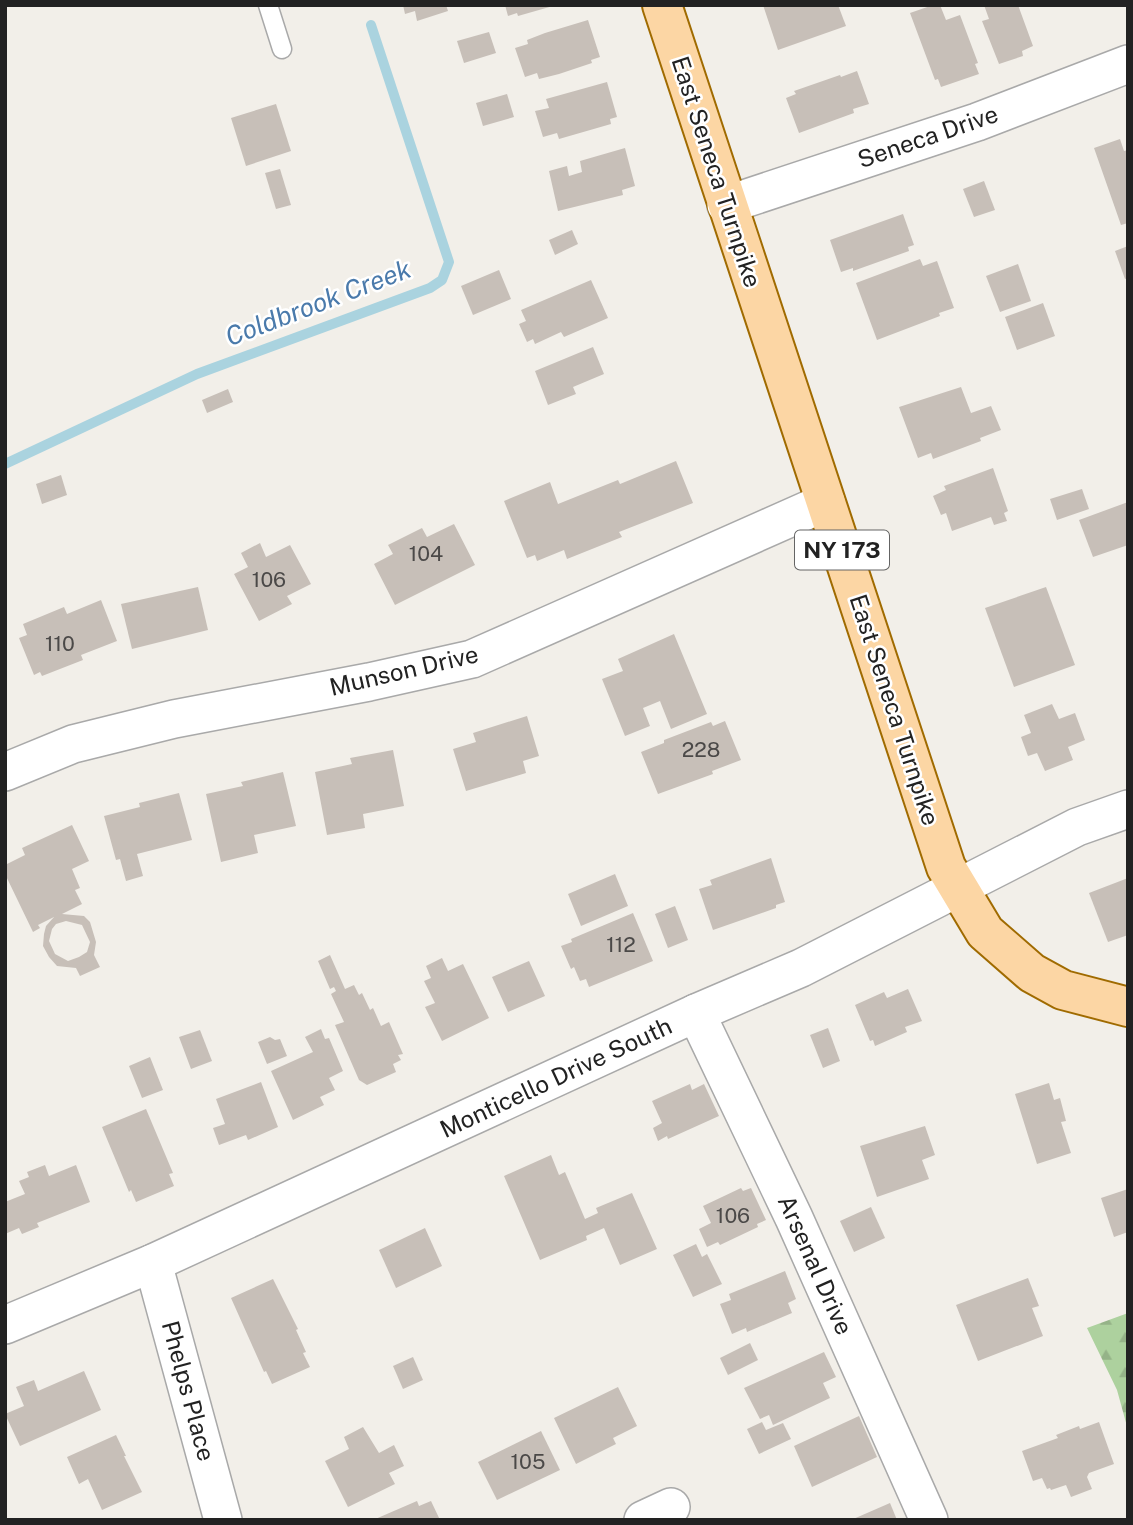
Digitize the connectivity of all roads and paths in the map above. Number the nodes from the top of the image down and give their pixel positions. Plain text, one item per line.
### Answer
1 (268, 5) edge
2 (662, 5) edge
3 (282, 49) dead end
4 (1128, 64) edge
5 (726, 205) junction
6 (826, 502) junction
7 (5, 772) edge
8 (1128, 808) edge
9 (957, 887) junction
10 (1128, 1007) edge
11 (696, 1013) junction
12 (153, 1263) junction
13 (5, 1325) edge
14 (223, 1520) edge
15 (929, 1520) edge

1 - 3 lane
2 - 5 main road, East Seneca Turnpike / NY 173
4 - 5 street, Seneca Drive
5 - 6 main road, East Seneca Turnpike / NY 173
6 - 7 street, Munson Drive
6 - 9 main road, East Seneca Turnpike / NY 173
8 - 9 street, Monticello Drive South
9 - 10 main road, East Seneca Turnpike / NY 173
9 - 11 street, Monticello Drive South
11 - 12 street, Monticello Drive South
11 - 15 street, Arsenal Drive
12 - 13 street, Monticello Drive South
12 - 14 street, Phelps Place

